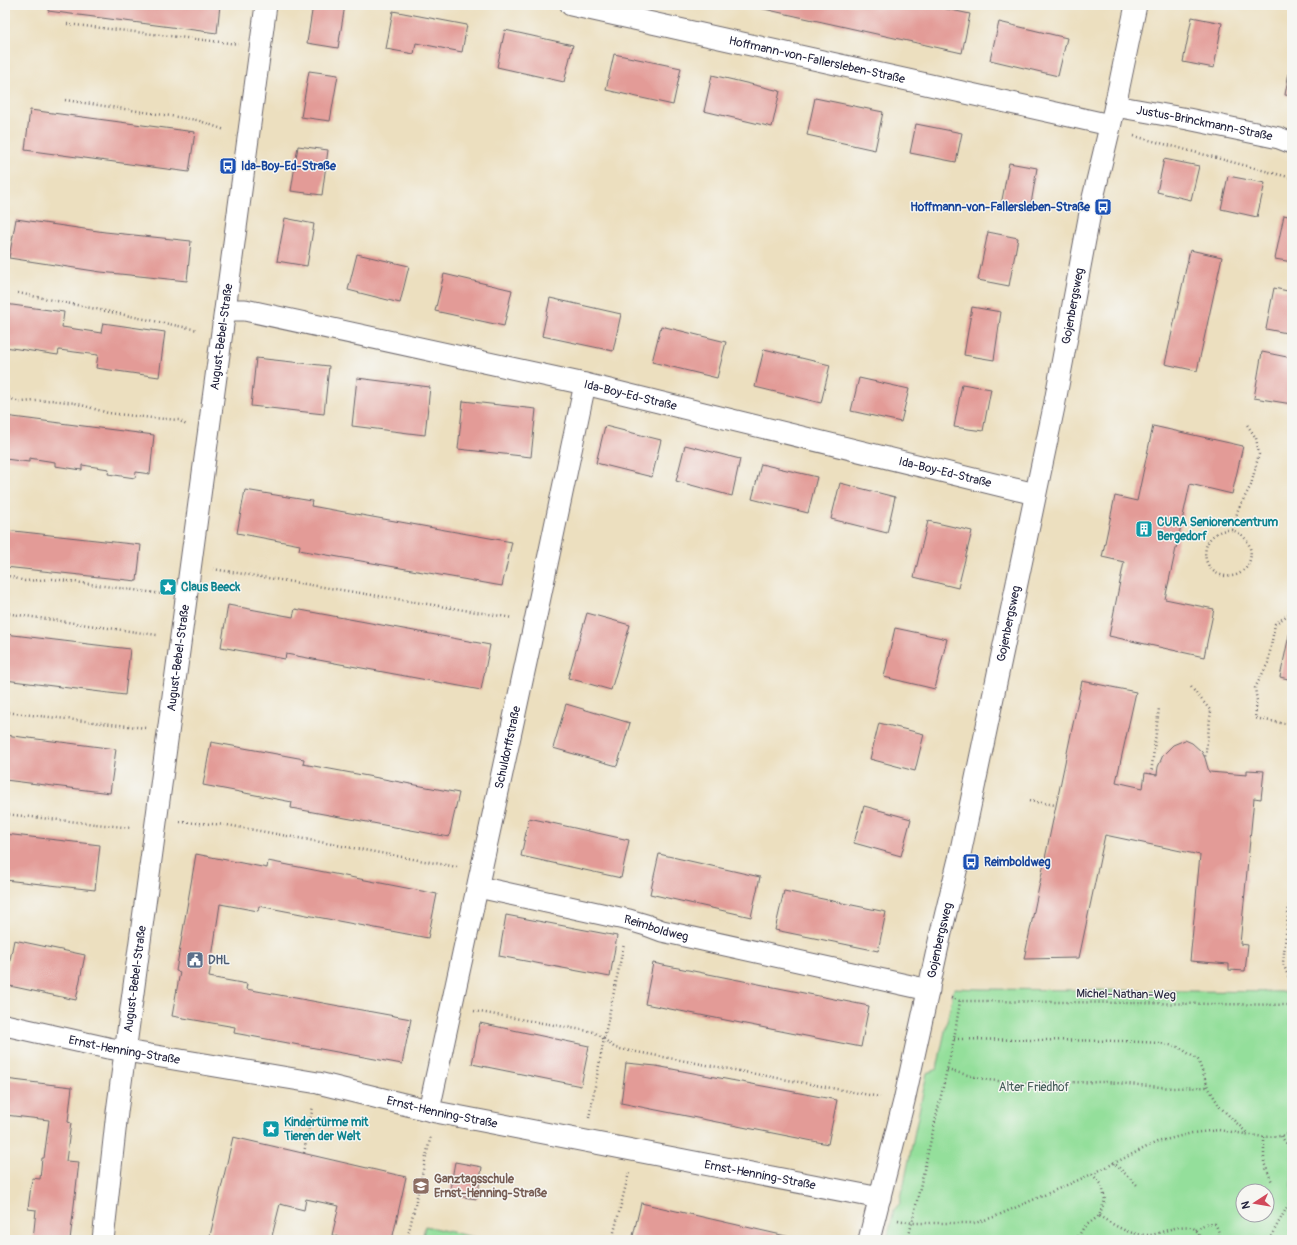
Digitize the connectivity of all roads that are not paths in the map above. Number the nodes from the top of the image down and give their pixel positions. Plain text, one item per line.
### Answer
1 (266, 5) edge
2 (571, 5) edge
3 (1136, 5) edge
4 (1113, 115) junction
5 (1292, 143) edge
6 (225, 312) junction
7 (585, 384) junction
8 (1035, 494) junction
9 (479, 879) junction
10 (929, 990) junction
11 (5, 1025) edge
12 (125, 1050) junction
13 (433, 1111) junction
14 (880, 1198) junction
15 (103, 1240) edge
16 (870, 1240) edge

1 - 6 street, August-Bebel-Straße
2 - 4 street, Hoffmann-von-Fallersleben-Straße
3 - 4 street, Gojenbergsweg
4 - 5 street, Justus-Brinckmann-Straße
4 - 8 street, Gojenbergsweg
6 - 7 street, Ida-Boy-Ed-Straße
6 - 12 street, August-Bebel-Straße
7 - 8 street, Ida-Boy-Ed-Straße
7 - 9 street, Schuldorffstraße
8 - 10 street, Gojenbergsweg
9 - 10 street, Reimboldweg
9 - 13 street, Schuldorffstraße
10 - 14 street, Gojenbergsweg
11 - 12 street, Ernst-Henning-Straße
12 - 13 street, Ernst-Henning-Straße
12 - 15 street, August-Bebel-Straße
13 - 14 street, Ernst-Henning-Straße
14 - 16 street, Gojenbergsweg

